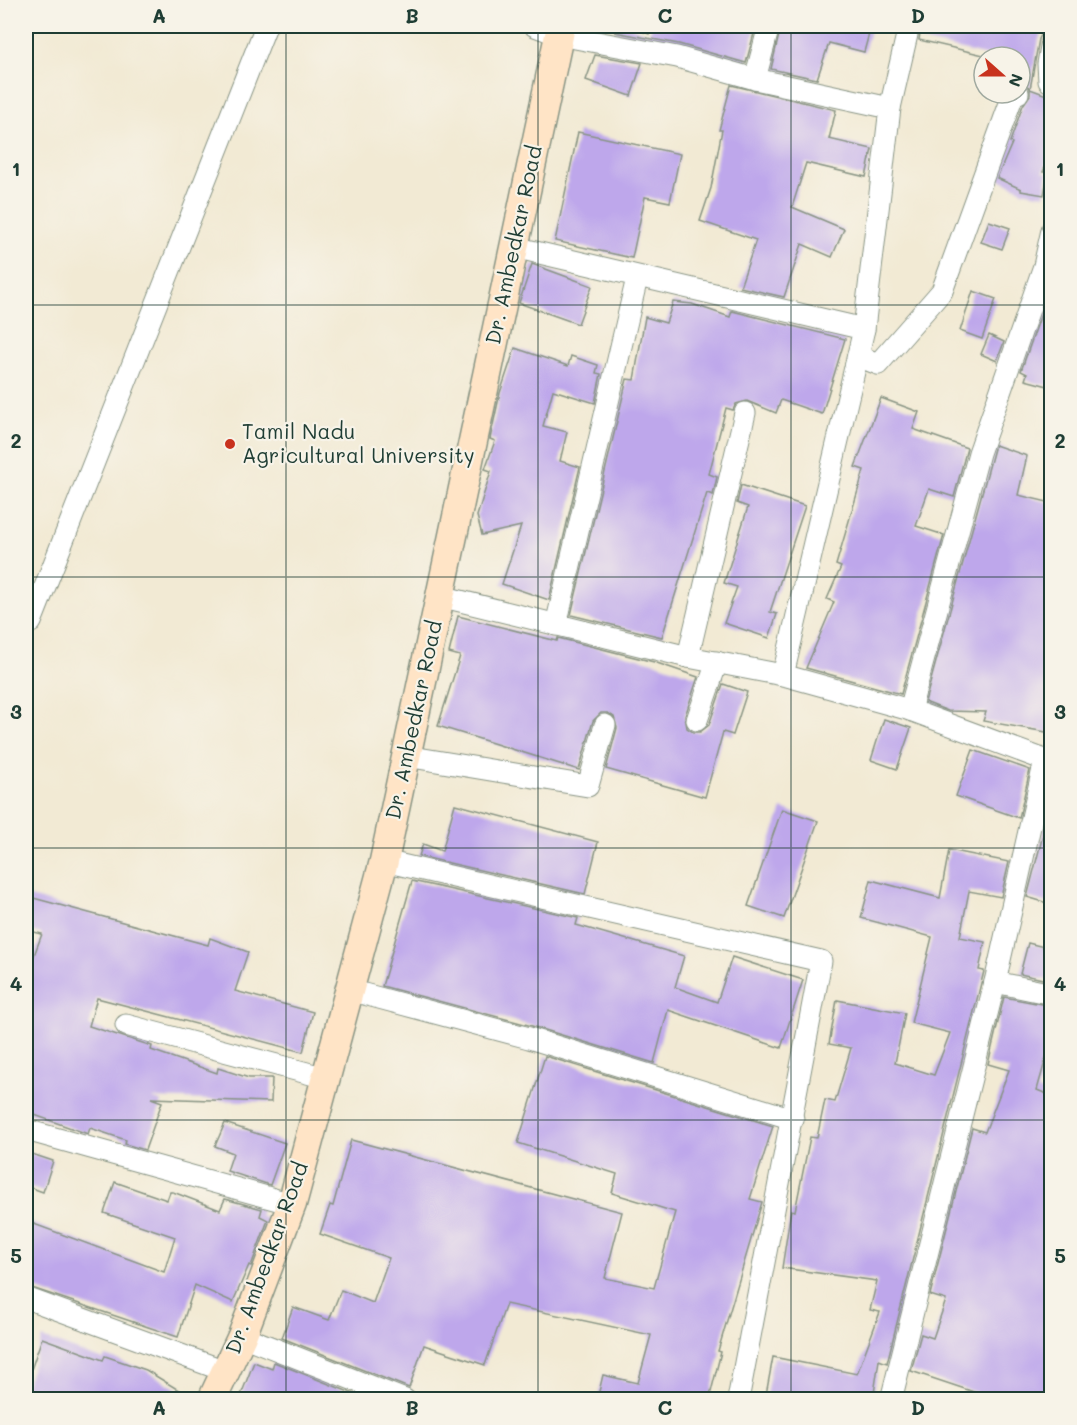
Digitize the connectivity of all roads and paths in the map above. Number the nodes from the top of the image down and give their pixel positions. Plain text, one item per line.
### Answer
1 (266, 26) edge
2 (769, 26) edge
3 (909, 26) edge
4 (552, 29) edge
5 (1052, 40) edge
6 (755, 78) junction
7 (1050, 82) edge
8 (1032, 88) edge
9 (1008, 105) edge
10 (890, 108) junction
11 (1052, 230) edge
12 (513, 247) junction
13 (637, 278) junction
14 (864, 329) junction
15 (858, 356) junction
16 (745, 413) dead end
17 (440, 596) junction
18 (26, 621) edge
19 (556, 625) junction
20 (688, 657) junction
21 (717, 662) junction
22 (783, 675) junction
23 (910, 710) junction
24 (696, 720) dead end
25 (605, 725) dead end
26 (406, 756) junction
27 (384, 861) junction
28 (995, 982) junction
29 (349, 990) junction
30 (1052, 994) edge
31 (126, 1025) dead end
32 (326, 1078) junction
33 (793, 1119) junction
34 (26, 1130) edge
35 (292, 1204) junction
36 (26, 1298) edge
37 (242, 1336) junction
38 (225, 1371) junction
39 (212, 1400) edge
40 (405, 1400) edge
41 (738, 1400) edge
42 (891, 1400) edge

1 - 18 street
2 - 6 street
3 - 10 street
4 - 6 street
4 - 12 street, Dr. Ambedkar Road
5 - 7 street
6 - 10 street
7 - 8 street
9 - 15 street
10 - 14 street
11 - 23 street
12 - 13 street
12 - 17 street, Dr. Ambedkar Road
13 - 14 street
13 - 19 street
14 - 15 street
15 - 22 street
16 - 20 street
17 - 19 street
17 - 26 street, Dr. Ambedkar Road
19 - 20 street
20 - 21 street
21 - 22 street
21 - 24 street
22 - 23 street
23 - 28 street
25 - 26 street
26 - 27 street, Dr. Ambedkar Road
27 - 29 street, Dr. Ambedkar Road
27 - 33 street
28 - 30 street
28 - 42 street
29 - 32 street, Dr. Ambedkar Road
29 - 33 street
31 - 32 street
32 - 35 street, Dr. Ambedkar Road
33 - 41 street
34 - 35 street
35 - 37 street, Dr. Ambedkar Road
36 - 38 street
37 - 38 street, Dr. Ambedkar Road
37 - 40 street
38 - 39 street, Dr. Ambedkar Road

